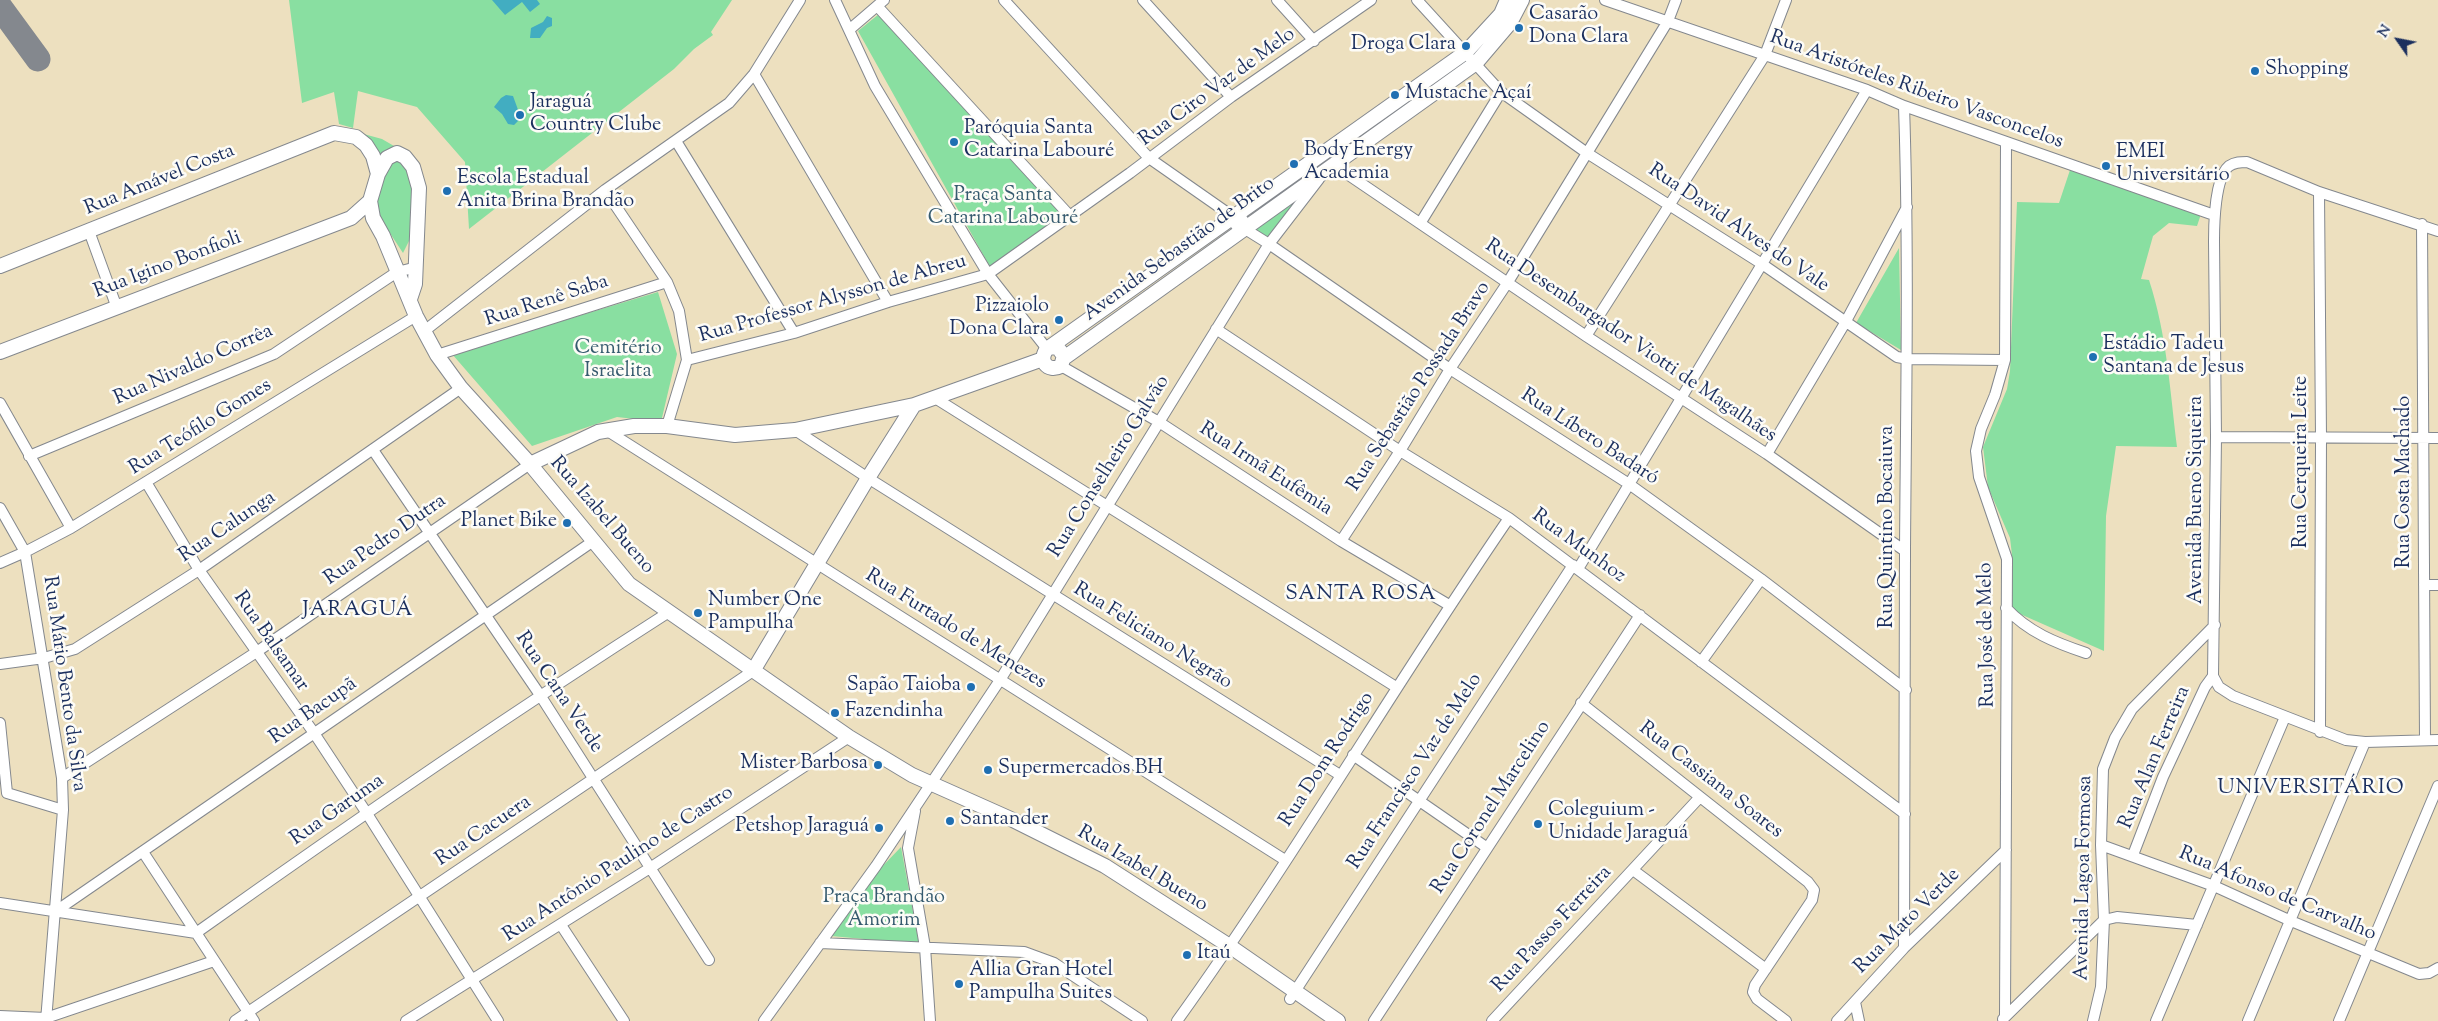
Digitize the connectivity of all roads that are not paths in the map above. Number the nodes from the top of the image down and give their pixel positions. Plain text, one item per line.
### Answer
1 (800, 0) edge
2 (835, 0) edge
3 (1004, 0) edge
4 (1143, 0) edge
5 (1277, 0) edge
6 (1371, 0) edge
7 (1417, 0) edge
8 (1507, 0) edge
9 (1522, 0) edge
10 (1605, 0) edge
11 (1676, 0) edge
12 (1786, 0) edge
13 (881, 3) edge
14 (1668, 21) junction
15 (849, 30) junction
16 (1314, 41) junction
17 (1466, 52) junction
18 (1765, 55) junction
19 (1476, 63) junction
20 (754, 74) junction
21 (1867, 90) junction
22 (1500, 92) junction
23 (1231, 97) junction
24 (1904, 106) junction
25 (676, 141) junction
26 (2006, 142) junction
27 (1588, 153) junction
28 (1149, 158) junction
29 (1329, 169) junction
30 (378, 174) junction
31 (605, 190) junction
32 (2319, 192) junction
33 (370, 201) junction
34 (1670, 204) junction
35 (1908, 206) junction
36 (2214, 215) junction
37 (1070, 216) junction
38 (1232, 216) junction
39 (351, 218) junction
40 (373, 218) junction
41 (1421, 222) junction
42 (2422, 224) junction
43 (1245, 229) junction
44 (89, 231) junction
45 (2438, 231) edge
46 (1269, 244) junction
47 (1762, 264) junction
48 (0, 266) edge
49 (417, 267) junction
50 (396, 272) junction
51 (988, 274) junction
52 (667, 282) junction
53 (1508, 282) junction
54 (410, 299) junction
55 (888, 302) junction
56 (117, 308) junction
57 (416, 316) junction
58 (1845, 323) junction
59 (1216, 329) junction
60 (423, 332) junction
61 (794, 333) junction
62 (1586, 336) junction
63 (0, 352) edge
64 (1047, 352) junction
65 (437, 355) junction
66 (1908, 359) junction
67 (687, 360) junction
68 (2005, 360) junction
69 (1062, 362) junction
70 (1450, 369) junction
71 (461, 388) junction
72 (1680, 397) junction
73 (935, 398) junction
74 (0, 404) edge
75 (901, 413) junction
76 (1159, 422) junction
77 (667, 426) junction
78 (606, 430) junction
79 (795, 430) junction
80 (2216, 437) junction
81 (2321, 437) junction
82 (2423, 438) junction
83 (2438, 438) edge
84 (373, 450) junction
85 (1400, 451) junction
86 (1767, 454) junction
87 (30, 456) junction
88 (530, 464) junction
89 (868, 478) junction
90 (146, 482) junction
91 (1629, 484) junction
92 (1107, 506) junction
93 (0, 508) edge
94 (1509, 518) junction
95 (71, 528) junction
96 (428, 533) junction
97 (1341, 541) junction
98 (592, 542) junction
99 (1905, 550) junction
100 (26, 552) junction
101 (0, 563) edge
102 (817, 564) junction
103 (1576, 567) junction
104 (199, 570) junction
105 (1761, 579) junction
106 (2424, 585) junction
107 (2438, 585) edge
108 (1052, 595) junction
109 (1449, 605) junction
110 (2006, 608) junction
111 (669, 612) junction
112 (1640, 614) junction
113 (484, 616) junction
114 (2215, 625) junction
115 (255, 653) junction
116 (2086, 654) dead end
117 (44, 658) junction
118 (1701, 662) junction
119 (0, 664) edge
120 (753, 671) junction
121 (2213, 676) junction
122 (1000, 680) junction
123 (1396, 687) junction
124 (1906, 690) junction
125 (540, 695) junction
126 (1581, 703) junction
127 (2285, 717) junction
128 (0, 723) edge
129 (2320, 732) junction
130 (314, 733) junction
131 (849, 737) junction
132 (2425, 740) junction
133 (2438, 740) edge
134 (2365, 742) junction
135 (1353, 755) junction
136 (1340, 775) junction
137 (62, 778) junction
138 (595, 779) junction
139 (927, 786) junction
140 (2438, 786) edge
141 (1700, 797) junction
142 (1418, 800) junction
143 (916, 805) junction
144 (63, 810) junction
145 (366, 812) junction
146 (1905, 814) junction
147 (889, 844) junction
148 (2101, 846) junction
149 (1486, 847) junction
150 (908, 848) junction
151 (2006, 850) junction
152 (143, 852) junction
153 (2133, 856) junction
154 (1285, 860) junction
155 (650, 868) junction
156 (1633, 870) junction
157 (2214, 886) junction
158 (418, 896) junction
159 (0, 903) edge
160 (56, 911) junction
161 (2104, 920) junction
162 (2291, 921) junction
163 (561, 924) junction
164 (2197, 925) junction
165 (196, 933) junction
166 (820, 943) junction
167 (925, 947) junction
168 (1904, 948) junction
169 (1228, 950) junction
170 (2368, 952) junction
171 (214, 960) junction
172 (709, 960) dead end
173 (2438, 968) edge
174 (1766, 969) junction
175 (472, 980) junction
176 (1292, 995) junction
177 (1855, 1002) junction
178 (248, 1012) junction
179 (0, 1016) edge
180 (2002, 1019) edge
181 (46, 1020) edge
182 (235, 1021) edge
183 (254, 1021) edge
184 (406, 1021) edge
185 (498, 1021) edge
186 (624, 1021) edge
187 (764, 1021) edge
188 (930, 1021) edge
189 (1142, 1021) edge
190 (1177, 1021) edge
191 (1323, 1021) edge
192 (1338, 1021) edge
193 (1374, 1021) edge
194 (1492, 1021) edge
195 (1786, 1021) edge
196 (1837, 1021) edge
197 (1859, 1021) edge
198 (2093, 1021) edge
199 (2156, 1021) edge
200 (2248, 1021) edge
201 (2339, 1021) edge

1 - 20 street
2 - 15 street
3 - 28 street
4 - 23 street
5 - 16 street
6 - 16 street, Rua Ciro Vaz de Melo
7 - 17 street, Rua David Alves do Vale
8 - 17 street, Avenida Sebastião de Brito
9 - 19 street, Avenida Sebastião de Brito
10 - 14 street, Rua Aristóteles Ribeiro Vasconcelos
11 - 14 street, Rua Sebastião Possada Bravo
12 - 18 street
13 - 15 street
13 - 37 street
14 - 18 street, Rua Aristóteles Ribeiro Vasconcelos
14 - 27 street, Rua Sebastião Possada Bravo
15 - 51 street
16 - 23 street, Rua Ciro Vaz de Melo
17 - 19 street, Rua David Alves do Vale
17 - 38 street, Avenida Sebastião de Brito
18 - 21 street, Rua Aristóteles Ribeiro Vasconcelos
18 - 34 street
19 - 22 street, Rua David Alves do Vale
19 - 29 street, Avenida Sebastião de Brito
20 - 25 street
20 - 55 street
21 - 24 street, Rua Aristóteles Ribeiro Vasconcelos
21 - 47 street, Rua Francisco Vaz de Melo
22 - 27 street, Rua David Alves do Vale
22 - 41 street
23 - 28 street, Rua Ciro Vaz de Melo
24 - 26 street, Rua Aristóteles Ribeiro Vasconcelos
24 - 35 street, Rua Quintino Bocaiuva
25 - 31 street
25 - 61 street
26 - 36 street, Rua Aristóteles Ribeiro Vasconcelos
26 - 68 street, Rua José de Melo
27 - 34 street, Rua David Alves do Vale
27 - 53 street, Rua Sebastião Possada Bravo
28 - 37 street, Rua Ciro Vaz de Melo
28 - 38 street
29 - 41 street, Rua Desembargador Viotti de Magalhães
29 - 43 street, Avenida Sebastião de Brito
29 - 46 street, Rua Conselheiro Galvão
30 - 33 street
30 - 44 street, Rua Amável Costa
30 - 49 street
31 - 52 street
31 - 60 street
32 - 36 street, Avenida Bueno Siqueira
32 - 42 street
32 - 81 street, Rua Cerqueira Leite
33 - 39 street, Rua Igino Bonfioli
33 - 40 street, Rua Izabel Bueno
34 - 47 street, Rua David Alves do Vale
34 - 62 street
35 - 58 street
35 - 66 street, Rua Quintino Bocaiuva
36 - 80 street, Avenida Bueno Siqueira
37 - 51 street, Rua Ciro Vaz de Melo
38 - 43 street, Rua Líbero Badaró
38 - 64 street, Avenida Sebastião de Brito
39 - 40 street, Rua Igino Bonfioli
39 - 56 street, Rua Igino Bonfioli
40 - 50 street, Rua Izabel Bueno
41 - 53 street, Rua Desembargador Viotti de Magalhães
42 - 45 street
42 - 82 street, Rua Costa Machado
43 - 46 street, Rua Líbero Badaró
43 - 69 street, Avenida Sebastião de Brito
44 - 48 street, Rua Amável Costa
44 - 56 street
46 - 59 street, Rua Conselheiro Galvão
46 - 70 street, Rua Líbero Badaró
47 - 58 street, Rua David Alves do Vale
47 - 72 street, Rua Francisco Vaz de Melo
49 - 50 street, Rua Nivaldo Corrêa
49 - 54 street
50 - 54 street, Rua Izabel Bueno
50 - 87 street, Rua Nivaldo Corrêa
51 - 55 street, Rua Professor Alysson de Abreu
51 - 64 street
52 - 65 street, Rua Renê Saba
52 - 67 street
53 - 62 street, Rua Desembargador Viotti de Magalhães
53 - 70 street, Rua Sebastião Possada Bravo
54 - 57 street, Rua Izabel Bueno
55 - 61 street, Rua Professor Alysson de Abreu
56 - 63 street, Rua Igino Bonfioli
57 - 60 street, Rua Izabel Bueno
57 - 90 street, Rua Teófilo Gomes
58 - 66 street, Rua David Alves do Vale
58 - 86 street
59 - 76 street, Rua Conselheiro Galvão
59 - 85 street, Rua Munhoz
60 - 65 street, Rua Izabel Bueno
61 - 67 street, Rua Professor Alysson de Abreu
62 - 72 street, Rua Desembargador Viotti de Magalhães
64 - 69 street
64 - 73 street, Avenida Sebastião de Brito
65 - 71 street, Rua Izabel Bueno
66 - 68 street, Rua David Alves do Vale
66 - 99 street, Rua Quintino Bocaiuva
67 - 77 street
68 - 110 street, Rua José de Melo
69 - 76 street, Rua Irmã Eufêmia
70 - 85 street, Rua Sebastião Possada Bravo
70 - 91 street, Rua Líbero Badaró
71 - 84 street, Rua Calunga
71 - 88 street, Rua Izabel Bueno
72 - 86 street, Rua Desembargador Viotti de Magalhães
72 - 91 street, Rua Francisco Vaz de Melo
73 - 75 street, Avenida Sebastião de Brito
73 - 92 street
74 - 87 street
75 - 79 street, Avenida Sebastião de Brito
75 - 89 street
76 - 92 street, Rua Conselheiro Galvão
76 - 97 street, Rua Irmã Eufêmia
77 - 78 street, Avenida Sebastião de Brito
77 - 79 street, Avenida Sebastião de Brito
78 - 88 street, Avenida Sebastião de Brito
78 - 102 street, Rua Furtado de Menezes
79 - 89 street, Rua Feliciano Negrão
80 - 81 street
80 - 114 street, Avenida Bueno Siqueira
81 - 82 street
81 - 129 street, Rua Cerqueira Leite
82 - 83 street
82 - 106 street, Rua Costa Machado
84 - 96 street, Rua Cana Verde
84 - 104 street, Rua Calunga
85 - 94 street, Rua Munhoz
85 - 97 street, Rua Sebastião Possada Bravo
86 - 99 street, Rua Desembargador Viotti de Magalhães
87 - 95 street
88 - 96 street, Rua Pedro Dutra
88 - 98 street, Rua Izabel Bueno
89 - 102 street
89 - 108 street, Rua Feliciano Negrão
90 - 95 street, Rua Teófilo Gomes
90 - 104 street, Rua Balsamar
91 - 103 street, Rua Francisco Vaz de Melo
91 - 105 street, Rua Líbero Badaró
92 - 108 street, Rua Conselheiro Galvão
92 - 123 street
93 - 100 street
94 - 103 street, Rua Munhoz
94 - 109 street, Rua Dom Rodrigo
95 - 100 street, Rua Teófilo Gomes
96 - 113 street, Rua Cana Verde
96 - 115 street, Rua Pedro Dutra
97 - 109 street, Rua Irmã Eufêmia
98 - 111 street, Rua Izabel Bueno
98 - 113 street, Rua Bacupã
99 - 124 street, Rua Quintino Bocaiuva
100 - 101 street, Rua Teófilo Gomes
100 - 117 street, Rua Mário Bento da Silva
102 - 120 street
102 - 122 street, Rua Furtado de Menezes
103 - 112 street, Rua Munhoz
103 - 142 street, Rua Francisco Vaz de Melo
104 - 115 street, Rua Balsamar
104 - 117 street, Rua Calunga
105 - 118 street
105 - 124 street, Rua Líbero Badaró
106 - 107 street
106 - 132 street, Rua Costa Machado
108 - 122 street, Rua Conselheiro Galvão
108 - 136 street, Rua Feliciano Negrão
109 - 123 street, Rua Dom Rodrigo
110 - 116 street
110 - 151 street, Rua José de Melo
111 - 120 street, Rua Izabel Bueno
111 - 125 street, Rua Garuma
112 - 118 street, Rua Munhoz
112 - 126 street, Rua Coronel Marcelino
113 - 125 street, Rua Cana Verde
113 - 130 street, Rua Bacupã
114 - 121 street, Avenida Bueno Siqueira
114 - 148 street, Avenida Lagoa Formosa
115 - 130 street, Rua Balsamar
115 - 137 street, Rua Pedro Dutra
117 - 119 street, Rua Calunga
117 - 137 street, Rua Mário Bento da Silva
118 - 146 street, Rua Munhoz
120 - 131 street, Rua Izabel Bueno
120 - 138 street, Rua Cacuera
121 - 127 street
121 - 153 street, Rua Alan Ferreira
122 - 139 street, Rua Conselheiro Galvão
122 - 154 street, Rua Furtado de Menezes
123 - 135 street, Rua Dom Rodrigo
124 - 146 street, Rua Quintino Bocaiuva
125 - 138 street, Rua Cana Verde
125 - 145 street, Rua Garuma
126 - 141 street, Rua Cassiana Soares
126 - 149 street, Rua Coronel Marcelino
127 - 129 street
127 - 157 street
128 - 144 street
129 - 134 street
130 - 145 street, Rua Balsamar
130 - 152 street, Rua Bacupã
131 - 139 street, Rua Izabel Bueno
131 - 155 street, Rua Antônio Paulino de Castro
132 - 133 street
132 - 134 street
134 - 162 street
135 - 136 street, Rua Dom Rodrigo
135 - 142 street
136 - 154 street, Rua Dom Rodrigo
137 - 144 street, Rua Mário Bento da Silva
138 - 155 street, Rua Cana Verde
138 - 158 street, Rua Cacuera
139 - 143 street, Rua Conselheiro Galvão
139 - 169 street, Rua Izabel Bueno
140 - 170 street
141 - 156 street, Rua Passos Ferreira
141 - 174 street, Rua Cassiana Soares
142 - 149 street
142 - 176 street, Rua Francisco Vaz de Melo
143 - 147 street, Rua Conselheiro Galvão
143 - 150 street
144 - 160 street, Rua Mário Bento da Silva
145 - 158 street, Rua Balsamar
145 - 165 street, Rua Garuma
146 - 168 street, Rua Quintino Bocaiuva
147 - 150 street
147 - 166 street, Rua Conselheiro Galvão
148 - 153 street, Rua Afonso de Carvalho
148 - 161 street, Avenida Lagoa Formosa
149 - 193 street, Rua Coronel Marcelino
150 - 167 street
151 - 168 street, Rua Mato Verde
151 - 180 street, Rua José de Melo
152 - 160 street, Rua Bacupã
152 - 165 street
153 - 157 street, Rua Afonso de Carvalho
154 - 169 street, Rua Dom Rodrigo
155 - 163 street, Rua Antônio Paulino de Castro
155 - 172 street, Rua Cana Verde
156 - 174 street
156 - 194 street, Rua Passos Ferreira
157 - 162 street, Rua Afonso de Carvalho
157 - 164 street
158 - 175 street, Rua Balsamar
158 - 178 street, Rua Cacuera
159 - 160 street
160 - 165 street
160 - 181 street, Rua Mário Bento da Silva
161 - 164 street
161 - 180 street
161 - 198 street, Avenida Lagoa Formosa
162 - 170 street, Rua Afonso de Carvalho
162 - 200 street
163 - 175 street, Rua Antônio Paulino de Castro
163 - 186 street
164 - 199 street
165 - 171 street
166 - 167 street
166 - 187 street, Rua Conselheiro Galvão
167 - 188 street
167 - 189 street
168 - 177 street, Rua Mato Verde
169 - 176 street, Rua Izabel Bueno
169 - 190 street, Rua Dom Rodrigo
170 - 173 street, Rua Afonso de Carvalho
170 - 201 street
171 - 178 street
171 - 181 street
174 - 195 street
175 - 184 street, Rua Antônio Paulino de Castro
175 - 185 street, Rua Balsamar
176 - 191 street, Rua Izabel Bueno
176 - 192 street, Rua Izabel Bueno
177 - 196 street, Rua Mato Verde
177 - 197 street
178 - 182 street, Rua Cacuera
178 - 183 street
179 - 181 street

